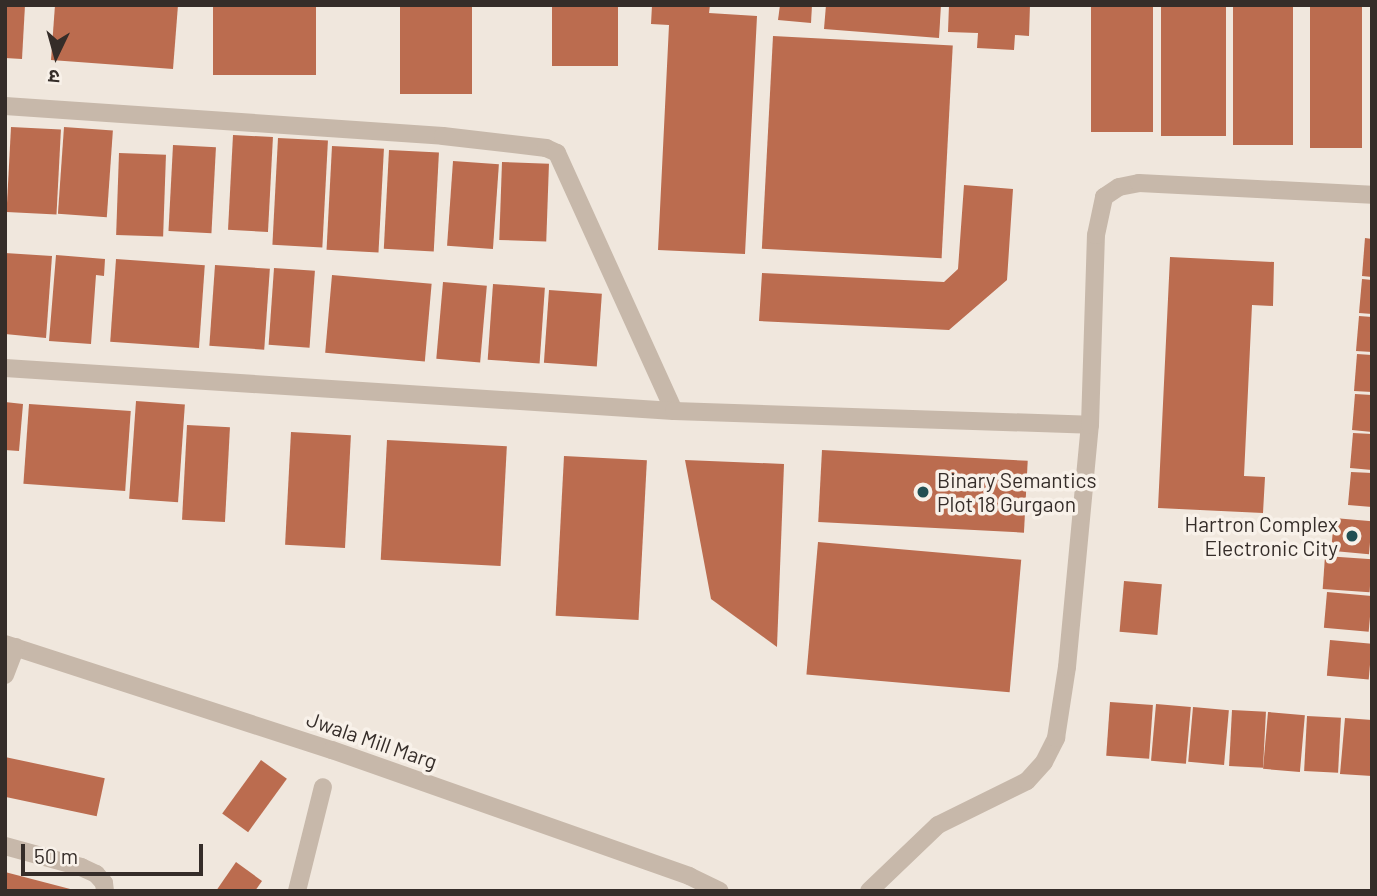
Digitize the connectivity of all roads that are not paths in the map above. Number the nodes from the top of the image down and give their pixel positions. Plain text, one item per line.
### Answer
1 (5, 106) edge
2 (1372, 195) edge
3 (5, 368) edge
4 (674, 411) junction
5 (1090, 425) junction
6 (11, 645) edge
7 (5, 675) edge
8 (323, 787) dead end
9 (5, 845) edge
10 (108, 888) edge
11 (297, 891) edge
12 (720, 891) edge
13 (869, 891) edge

1 - 4 street
2 - 5 street
3 - 4 street
4 - 5 street
5 - 13 street
6 - 7 street
6 - 12 street, Jwala Mill Marg
8 - 11 street
9 - 10 street

